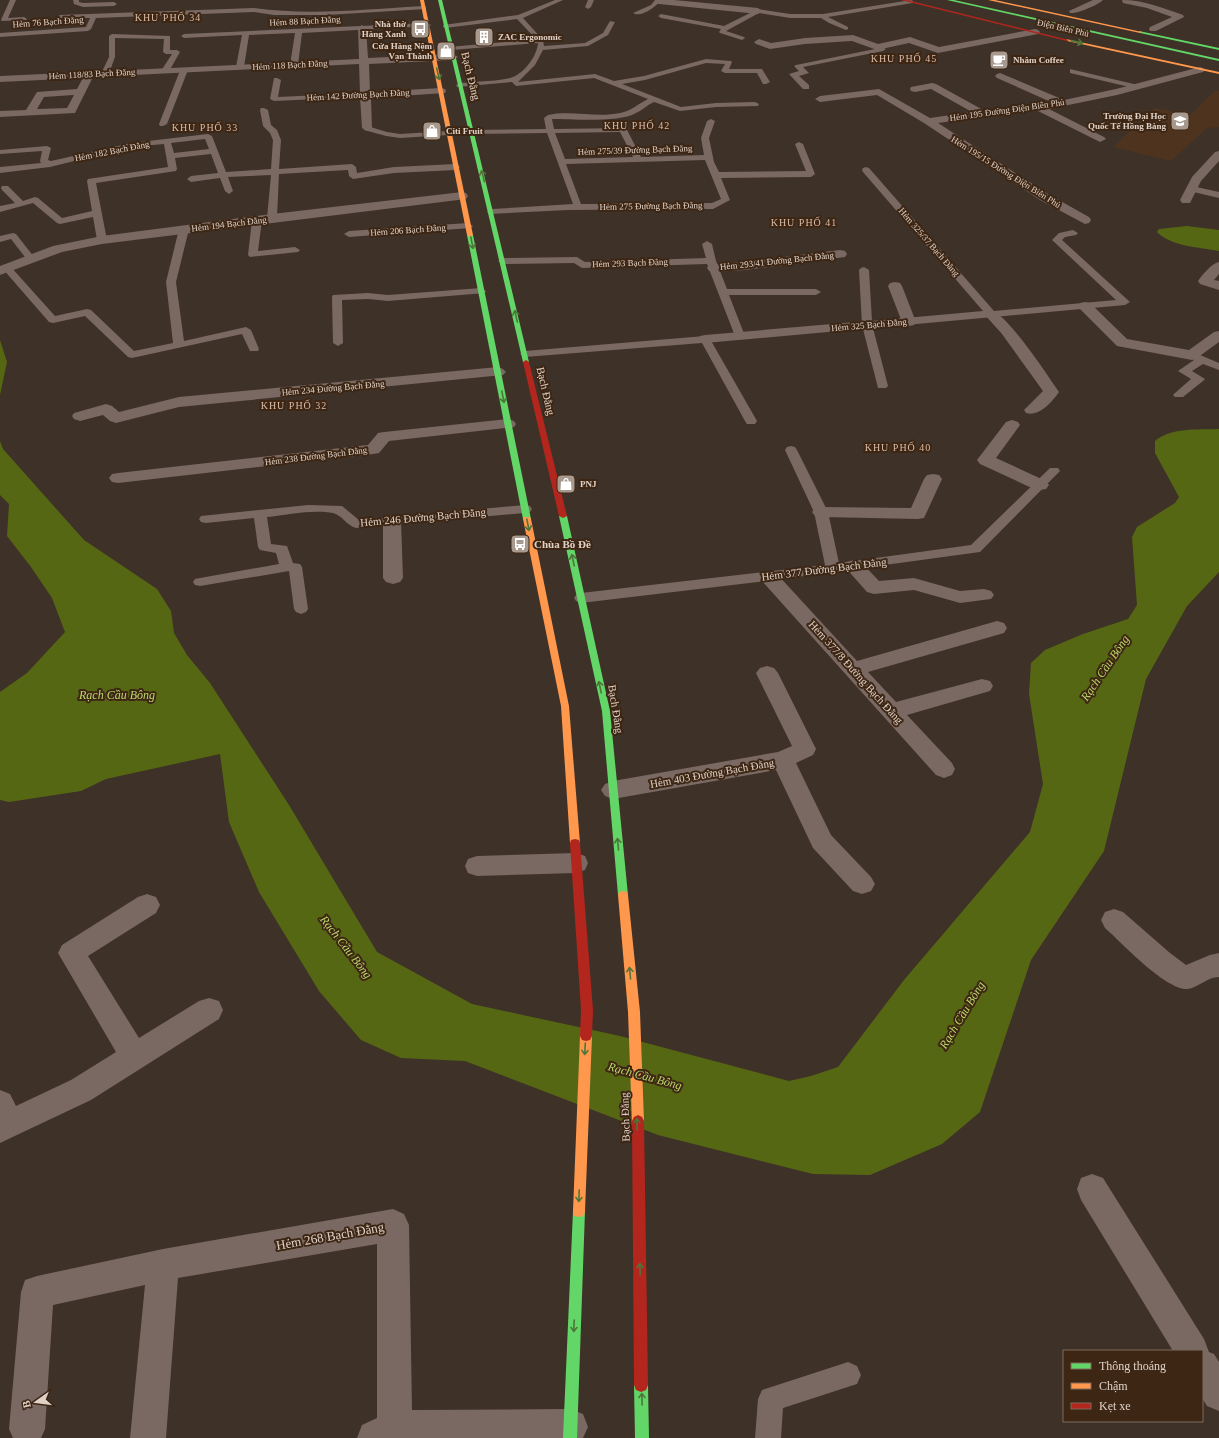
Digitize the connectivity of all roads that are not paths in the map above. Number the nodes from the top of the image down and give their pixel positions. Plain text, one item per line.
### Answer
1 (13, 0) edge
2 (76, 0) edge
3 (560, 0) edge
4 (591, 0) edge
5 (931, 0) edge
6 (948, 0) edge
7 (974, 0) edge
8 (990, 0) edge
9 (1021, 0) edge
10 (1099, 0) edge
11 (659, 1) edge
12 (907, 1) edge
13 (1126, 1) edge
14 (716, 3) edge
15 (122, 4) dead end
16 (423, 4) edge
17 (441, 4) edge
18 (588, 7) dead end
19 (758, 11) junction
20 (1073, 11) junction
21 (636, 13) dead end
22 (94, 16) junction
23 (661, 16) dead end
24 (697, 16) dead end
25 (823, 16) junction
26 (3, 17) edge
27 (60, 17) dead end
28 (519, 17) junction
29 (24, 19) dead end
30 (327, 21) junction
31 (612, 22) dead end
32 (428, 25) junction
33 (445, 26) junction
34 (362, 28) junction
35 (725, 28) junction
36 (846, 28) dead end
37 (1153, 29) junction
38 (299, 31) junction
39 (1035, 32) junction
40 (246, 33) junction
41 (0, 35) edge
42 (184, 36) dead end
43 (145, 37) junction
44 (1055, 37) junction
45 (742, 38) dead end
46 (759, 42) dead end
47 (1219, 42) edge
48 (1040, 44) dead end
49 (540, 45) junction
50 (142, 46) dead end
51 (877, 47) junction
52 (1219, 49) edge
53 (452, 52) junction
54 (1219, 53) edge
55 (434, 58) junction
56 (1219, 60) edge
57 (364, 61) junction
58 (294, 65) junction
59 (1219, 65) edge
60 (240, 67) junction
61 (184, 70) junction
62 (1200, 70) junction
63 (165, 71) junction
64 (1073, 71) dead end
65 (1219, 73) edge
66 (90, 74) junction
67 (105, 74) junction
68 (1000, 76) dead end
69 (572, 78) junction
70 (0, 79) edge
71 (277, 80) dead end
72 (514, 80) junction
73 (766, 82) dead end
74 (612, 83) junction
75 (460, 85) junction
76 (581, 86) dead end
77 (806, 87) dead end
78 (1138, 87) junction
79 (915, 89) dead end
80 (441, 91) junction
81 (80, 92) junction
82 (364, 95) junction
83 (654, 99) junction
84 (820, 99) dead end
85 (1062, 103) junction
86 (755, 104) dead end
87 (618, 107) dead end
88 (1037, 107) junction
89 (264, 110) dead end
90 (29, 113) junction
91 (0, 114) edge
92 (627, 114) junction
93 (983, 114) junction
94 (711, 121) dead end
95 (928, 122) junction
96 (163, 124) dead end
97 (367, 128) joint
98 (550, 131) junction
99 (472, 132) junction
100 (448, 133) junction
101 (1100, 139) dead end
102 (167, 141) junction
103 (799, 144) dead end
104 (214, 151) junction
105 (0, 152) edge
106 (1219, 154) edge
107 (170, 156) junction
108 (709, 157) junction
109 (638, 159) junction
110 (561, 162) junction
111 (50, 164) junction
112 (1214, 166) edge
113 (456, 167) junction
114 (0, 170) edge
115 (866, 170) dead end
116 (275, 172) junction
117 (223, 174) junction
118 (716, 175) junction
119 (191, 179) dead end
120 (5, 188) dead end
121 (1192, 189) junction
122 (229, 191) dead end
123 (487, 194) junction
124 (1219, 195) edge
125 (462, 196) junction
126 (1186, 200) dead end
127 (21, 204) junction
128 (578, 207) junction
129 (0, 209) edge
130 (492, 212) junction
131 (97, 213) junction
132 (272, 218) junction
133 (257, 220) junction
134 (1085, 220) dead end
135 (468, 226) junction
136 (184, 229) junction
137 (1073, 233) dead end
138 (349, 234) dead end
139 (0, 239) edge
140 (102, 240) junction
141 (707, 244) dead end
142 (295, 250) dead end
143 (840, 254) dead end
144 (31, 259) junction
145 (503, 261) junction
146 (713, 264) junction
147 (1219, 266) edge
148 (3, 270) edge
149 (864, 270) dead end
150 (895, 286) dead end
151 (1219, 286) edge
152 (481, 291) junction
153 (723, 292) junction
154 (816, 292) dead end
155 (1085, 306) junction
156 (992, 315) junction
157 (909, 322) junction
158 (867, 325) junction
159 (1219, 335) edge
160 (740, 336) junction
161 (705, 339) junction
162 (338, 343) dead end
163 (179, 345) junction
164 (254, 349) dead end
165 (525, 354) junction
166 (1197, 357) junction
167 (1219, 367) edge
168 (502, 372) junction
169 (882, 386) dead end
170 (1179, 395) dead end
171 (1032, 410) dead end
172 (80, 416) dead end
173 (751, 421) dead end
174 (508, 424) junction
175 (1012, 425) dead end
176 (791, 450) dead end
177 (1054, 472) dead end
178 (118, 478) dead end
179 (933, 479) dead end
180 (1040, 485) junction
181 (525, 509) junction
182 (821, 512) junction
183 (260, 514) junction
184 (206, 520) dead end
185 (392, 521) junction
186 (854, 566) junction
187 (286, 567) junction
188 (833, 568) junction
189 (769, 576) junction
190 (393, 578) dead end
191 (200, 582) dead end
192 (984, 595) dead end
193 (582, 598) junction
194 (301, 610) dead end
195 (997, 628) dead end
196 (854, 668) junction
197 (767, 672) dead end
198 (982, 686) dead end
199 (892, 710) junction
200 (783, 760) junction
201 (944, 768) dead end
202 (613, 790) junction
203 (576, 863) junction
204 (477, 866) dead end
205 (862, 884) dead end
206 (147, 905) dead end
207 (1114, 920) dead end
208 (1219, 965) edge
209 (209, 1010) dead end
210 (135, 1057) junction
211 (3, 1119) edge
212 (1092, 1189) dead end
213 (163, 1265) junction
214 (1191, 1350) edge
215 (1203, 1368) edge
216 (848, 1375) dead end
217 (1219, 1394) edge
218 (27, 1428) dead end
219 (385, 1433) edge
220 (570, 1433) edge
221 (148, 1438) edge
222 (642, 1438) edge
223 (768, 1438) edge

1 - 26 lane
2 - 15 lane
3 - 28 lane
4 - 18 lane
5 - 59 main road, Điện Biên Phủ
6 - 56 main road, Điện Biên Phủ
7 - 54 main road, Điện Biên Phủ
8 - 52 main road, Điện Biên Phủ
9 - 20 main road, Điện Biên Phủ
10 - 20 street
11 - 14 street
11 - 21 lane
12 - 25 lane
12 - 39 main road, Điện Biên Phủ
13 - 37 street
14 - 19 street
14 - 24 street
16 - 17 main road
16 - 30 lane, Hẻm 76 Bạch Đằng
16 - 32 main road
17 - 33 main road, Bạch Đằng
19 - 25 lane
19 - 35 lane
20 - 37 main road, Điện Biên Phủ
22 - 27 lane
22 - 30 lane, Hẻm 76 Bạch Đằng
22 - 41 lane, Hẻm 76 Bạch Đằng
23 - 35 lane
25 - 36 lane
26 - 29 lane
28 - 33 lane
28 - 49 lane
30 - 34 lane, Hẻm 88 Bạch Đằng
30 - 38 lane, Hẻm 88 Bạch Đằng
31 - 49 lane
32 - 34 lane, Hẻm 88 Bạch Đằng
32 - 55 main road
33 - 53 main road, Bạch Đằng
34 - 57 street
35 - 45 lane
37 - 47 main road, Điện Biên Phủ
38 - 40 lane, Hẻm 88 Bạch Đằng
38 - 58 lane
39 - 44 main road, Điện Biên Phủ
39 - 51 street
40 - 42 lane, Hẻm 88 Bạch Đằng
40 - 60 lane
43 - 50 lane
43 - 63 lane
43 - 67 lane
44 - 48 street
44 -> 62 main road, Điện Biên Phủ
46 - 51 street
49 - 53 lane
49 - 72 lane
51 - 77 lane
53 - 55 street, Hẻm 118 Bạch Đằng
53 - 75 main road, Bạch Đằng
55 - 57 street, Hẻm 118 Bạch Đằng
55 -> 80 main road
57 - 58 street, Hẻm 118 Bạch Đằng
57 - 82 street
58 - 60 street, Hẻm 118 Bạch Đằng
60 - 61 street, Hẻm 118 Bạch Đằng
61 - 63 street, Hẻm 118/83 Bạch Đằng
61 - 96 lane
62 - 65 main road, Điện Biên Phủ
62 - 78 street, Hẻm 195 Đường Điện Biên Phủ
63 - 67 street, Hẻm 118/83 Bạch Đằng
64 - 78 lane
66 - 67 street, Hẻm 118/83 Bạch Đằng
66 - 70 street, Hẻm 118/83 Bạch Đằng
66 - 81 street
68 - 85 street
69 - 72 lane
69 - 74 lane
69 - 76 lane
71 - 82 lane, Hẻm 142 Đường Bạch Đằng
72 - 75 lane
73 - 74 lane
74 - 83 lane
75 - 99 main road, Bạch Đằng
78 - 85 street, Hẻm 195 Đường Điện Biên Phủ
79 - 93 street
80 - 82 street, Hẻm 142 Đường Bạch Đằng
80 - 100 main road
81 - 90 street
81 - 90 street
82 - 97 street
83 - 86 lane
83 - 92 lane
84 - 95 street
85 - 88 street, Hẻm 195 Đường Điện Biên Phủ
87 - 92 lane
88 - 93 street, Hẻm 195 Đường Điện Biên Phủ
88 - 101 street
89 - 116 lane
90 - 91 street
92 - 98 lane
93 - 95 street, Hẻm 195 Đường Điện Biên Phủ
94 - 108 lane, Hẻm 275 Đường Bạch Đằng
95 - 134 street, Hẻm 195/15 Đường Điện Biên Phủ
97 - 100 lane
98 - 99 lane
98 - 109 lane
98 - 110 lane
123 -> 99 main road, Bạch Đằng
100 - 113 main road
102 - 104 lane, Hẻm 182 Bạch Đằng
102 - 107 lane
102 - 111 lane, Hẻm 182 Bạch Đằng
103 - 118 lane
104 - 107 lane
104 - 117 lane, Hẻm 182 Bạch Đằng
105 - 111 lane
106 - 112 street
107 - 131 lane
108 - 109 lane, Hẻm 275/39 Đường Bạch Đằng
108 - 118 lane, Hẻm 275 Đường Bạch Đằng
109 - 110 lane, Hẻm 275/39 Đường Bạch Đằng
110 - 128 lane
111 - 114 lane, Hẻm 182 Bạch Đằng
112 - 121 street
113 - 116 lane
113 - 125 main road
115 - 156 lane, Hẻm 325/37 Bạch Đằng
116 - 117 lane
116 - 132 lane
117 - 119 lane
117 - 122 lane, Hẻm 182 Bạch Đằng
118 - 128 lane, Hẻm 275 Đường Bạch Đằng
120 - 127 lane
121 - 124 lane
121 - 126 street
123 - 125 main road
123 - 130 main road, Bạch Đằng
125 - 132 street, Hẻm 194 Bạch Đằng
125 - 135 main road
127 - 129 lane
127 - 131 lane
128 - 130 lane, Hẻm 275 Đường Bạch Đằng
130 - 145 main road, Bạch Đằng
131 - 140 lane
132 - 133 street, Hẻm 194 Bạch Đằng
133 - 136 street, Hẻm 194 Bạch Đằng
133 - 142 lane
135 - 138 lane, Hẻm 206 Bạch Đằng
135 -> 152 main road
136 - 140 street, Hẻm 194 Bạch Đằng
136 - 163 lane
137 - 155 lane, Hẻm 325 Bạch Đằng
139 - 144 lane
140 - 144 street, Hẻm 194 Bạch Đằng
141 - 146 lane
143 - 146 street, Hẻm 293/41 Đường Bạch Đằng
144 - 148 street, Hẻm 194 Bạch Đằng
145 - 146 lane, Hẻm 293 Bạch Đằng
165 -> 145 main road, Bạch Đằng
146 - 153 lane
147 - 151 street
148 - 163 lane
149 - 158 lane
150 - 157 street
152 - 162 lane
152 - 168 main road
153 - 154 lane
153 - 160 lane
155 - 156 lane, Hẻm 325 Bạch Đằng
155 - 166 street
156 - 157 lane, Hẻm 325 Bạch Đằng
156 - 171 street
157 - 158 lane, Hẻm 325 Bạch Đằng
158 - 160 street, Hẻm 325 Bạch Đằng
158 - 169 lane
159 - 166 street
160 - 161 street, Hẻm 325 Bạch Đằng
161 - 165 lane, Hẻm 325 Bạch Đằng
161 - 173 lane
163 - 164 lane
193 -> 165 main road, Bạch Đằng
166 - 167 lane
166 - 170 lane
168 - 172 street, Hẻm 234 Đường Bạch Đằng
168 -> 174 main road
174 - 178 street, Hẻm 238 Đường Bạch Đằng
174 - 181 main road
175 - 180 street
176 - 182 lane
177 - 180 lane, Hẻm 377 Đường Bạch Đằng
179 - 182 street
180 - 186 lane, Hẻm 377 Đường Bạch Đằng
181 - 185 lane, Hẻm 246 Đường Bạch Đằng
181 -> 203 main road
182 - 188 lane
183 - 184 lane, Hẻm 246 Đường Bạch Đằng
183 - 185 lane, Hẻm 246 Đường Bạch Đằng
183 - 187 lane
185 - 190 street
186 - 188 lane, Hẻm 377 Đường Bạch Đằng
186 - 192 street
187 - 191 lane
187 - 194 lane
188 - 189 lane, Hẻm 377 Đường Bạch Đằng
189 - 193 lane, Hẻm 377 Đường Bạch Đằng
189 - 196 street, Hẻm 377/8 Đường Bạch Đằng
202 -> 193 main road, Bạch Đằng
195 - 196 street
196 - 199 street, Hẻm 377/8 Đường Bạch Đằng
197 - 200 street
198 - 199 street
199 - 201 street, Hẻm 377/8 Đường Bạch Đằng
200 - 202 street, Hẻm 403 Đường Bạch Đằng
200 - 205 street, Hẻm 403 Đường Bạch Đằng
222 -> 202 main road, Bạch Đằng
203 - 204 street
203 -> 220 main road
206 - 210 street
207 - 208 street
209 - 210 street
210 - 211 street
212 - 214 street
213 - 218 street, Hẻm 268 Bạch Đằng
213 - 219 street, Hẻm 268 Bạch Đằng
213 - 221 street
215 - 217 street
216 - 223 lane
219 - 220 street, Hẻm 268 Bạch Đằng

